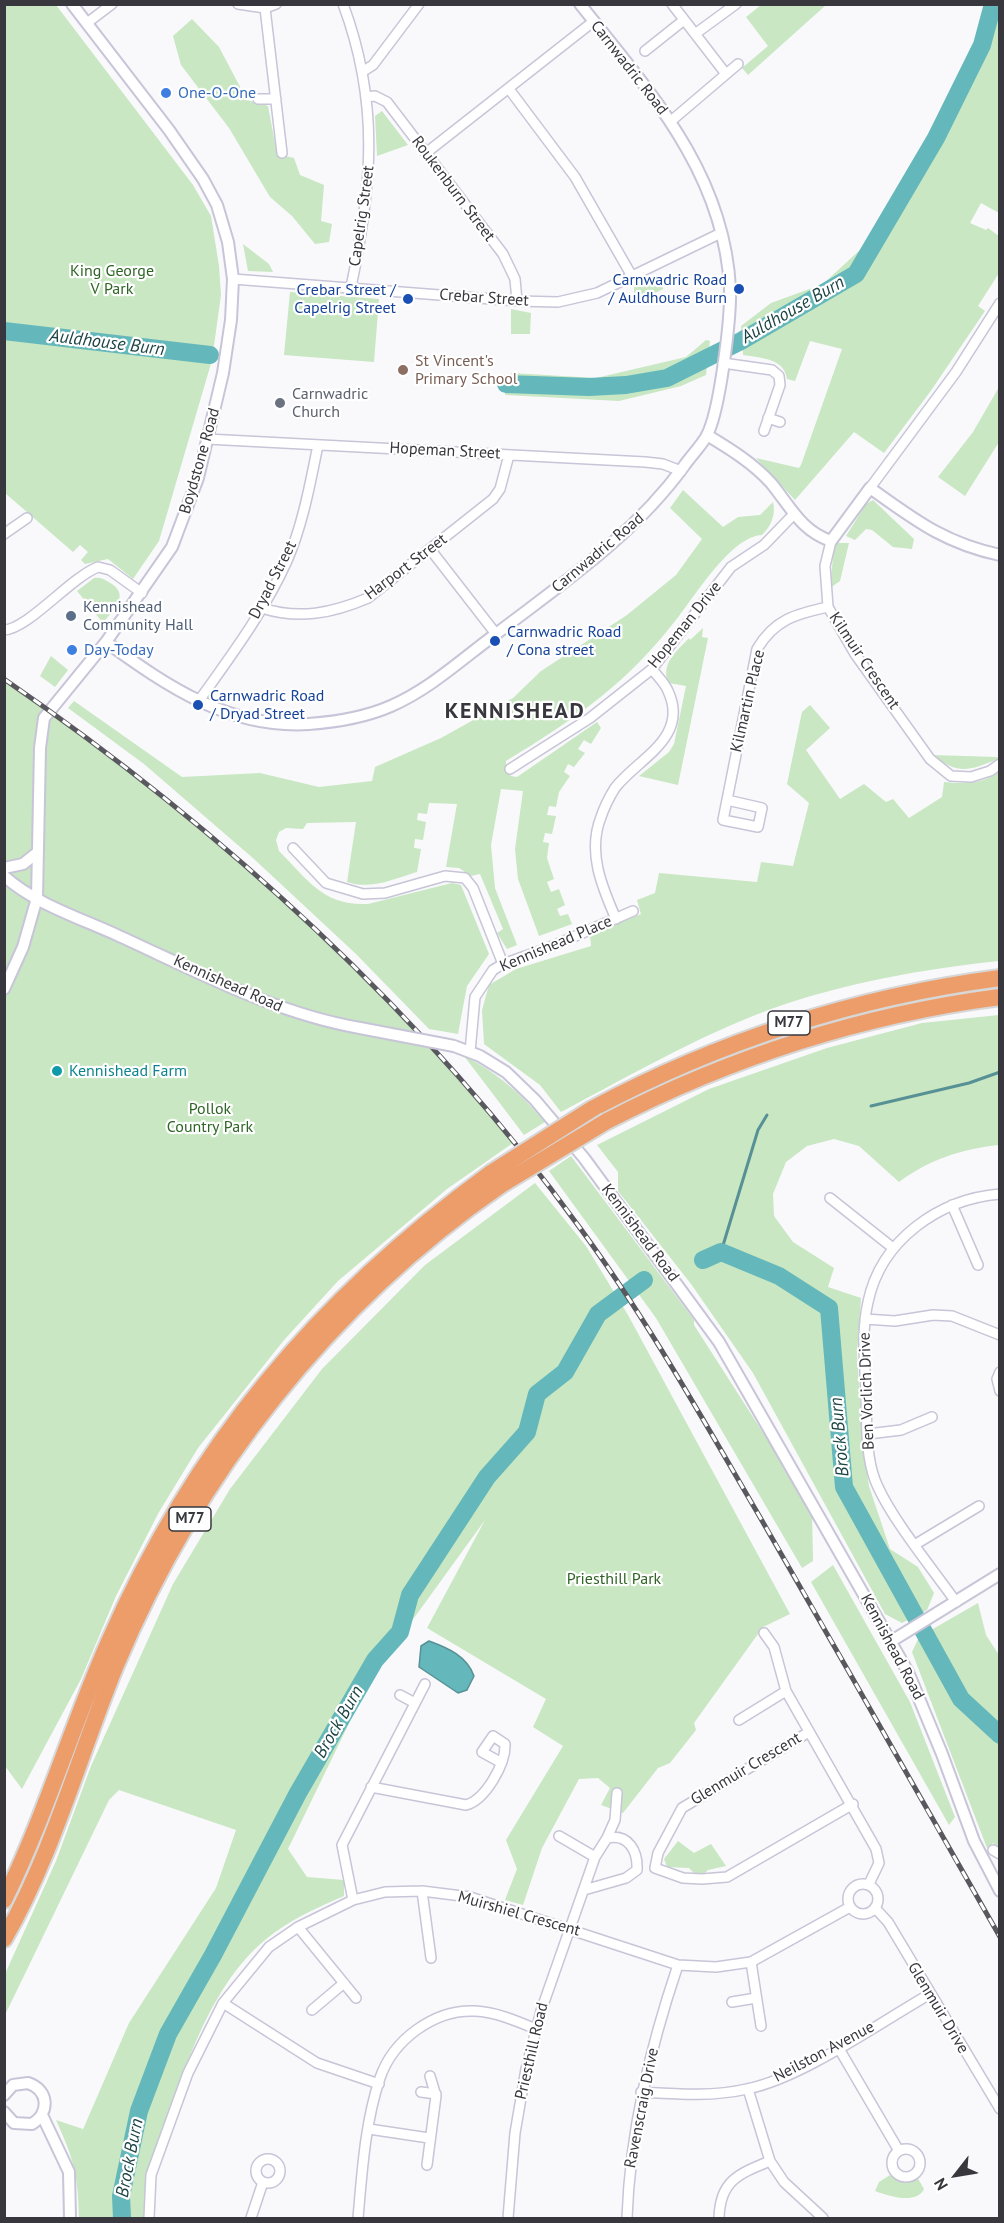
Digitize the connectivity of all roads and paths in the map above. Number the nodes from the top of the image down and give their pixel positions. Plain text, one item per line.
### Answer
1 (72, 4) edge
2 (112, 4) edge
3 (238, 4) edge
4 (276, 4) edge
5 (343, 4) edge
6 (419, 4) edge
7 (580, 4) edge
8 (672, 4) edge
9 (736, 4) edge
10 (265, 8) junction
11 (684, 20) junction
12 (594, 21) junction
13 (87, 23) junction
14 (695, 34) junction
15 (645, 51) dead end
16 (738, 64) dead end
17 (362, 72) junction
18 (726, 74) junction
19 (509, 89) junction
20 (366, 97) junction
21 (258, 99) dead end
22 (276, 99) junction
23 (671, 121) junction
24 (282, 153) dead end
25 (426, 153) junction
26 (721, 233) junction
27 (633, 278) junction
28 (233, 279) junction
29 (351, 287) junction
30 (518, 302) junction
31 (999, 303) edge
32 (722, 369) junction
33 (768, 418) junction
34 (780, 422) dead end
35 (764, 431) dead end
36 (707, 435) junction
37 (207, 439) junction
38 (318, 445) junction
39 (509, 454) junction
40 (681, 471) junction
41 (870, 488) junction
42 (794, 514) junction
43 (27, 518) dead end
44 (4, 534) edge
45 (831, 541) junction
46 (430, 549) junction
47 (999, 555) edge
48 (142, 593) junction
49 (828, 607) junction
50 (262, 608) junction
51 (4, 630) edge
52 (496, 634) junction
53 (106, 642) junction
54 (652, 669) junction
55 (198, 702) junction
56 (999, 764) edge
57 (510, 769) dead end
58 (727, 800) dead end
59 (293, 848) dead end
60 (38, 852) junction
61 (4, 868) edge
62 (4, 876) edge
63 (37, 898) junction
64 (633, 911) dead end
65 (616, 919) junction
66 (503, 964) junction
67 (999, 978) edge
68 (4, 989) edge
69 (999, 997) edge
70 (471, 1052) junction
71 (496, 1179) junction
72 (999, 1194) edge
73 (830, 1198) dead end
74 (952, 1205) junction
75 (893, 1248) junction
76 (978, 1265) dead end
77 (865, 1319) junction
78 (999, 1335) edge
79 (999, 1372) edge
80 (999, 1391) edge
81 (932, 1417) dead end
82 (868, 1434) junction
83 (979, 1506) dead end
84 (916, 1544) junction
85 (999, 1574) edge
86 (956, 1602) junction
87 (764, 1633) dead end
88 (890, 1642) junction
89 (425, 1684) dead end
90 (786, 1691) junction
91 (399, 1695) dead end
92 (415, 1703) junction
93 (739, 1720) dead end
94 (809, 1732) junction
95 (500, 1762) dead end
96 (372, 1787) junction
97 (617, 1793) dead end
98 (853, 1804) junction
99 (559, 1836) dead end
100 (607, 1838) junction
101 (595, 1857) junction
102 (869, 1884) junction
103 (584, 1890) junction
104 (27, 1891) junction
105 (422, 1891) junction
106 (999, 1891) edge
107 (6, 1896) edge
108 (353, 1900) junction
109 (850, 1907) junction
110 (875, 1908) junction
111 (298, 1927) junction
112 (571, 1929) junction
113 (4, 1939) edge
114 (4, 1950) edge
115 (431, 1958) dead end
116 (750, 1962) junction
117 (678, 1965) junction
118 (344, 1983) junction
119 (930, 1994) junction
120 (356, 1998) dead end
121 (756, 1998) junction
122 (732, 2002) dead end
123 (223, 2003) junction
124 (312, 2010) dead end
125 (760, 2026) dead end
126 (536, 2029) junction
127 (838, 2047) junction
128 (430, 2076) dead end
129 (379, 2084) junction
130 (748, 2089) junction
131 (6, 2092) edge
132 (421, 2092) dead end
133 (641, 2092) junction
134 (436, 2094) junction
135 (999, 2109) edge
136 (4, 2112) edge
137 (42, 2115) junction
138 (32, 2124) junction
139 (369, 2129) junction
140 (51, 2136) junction
141 (429, 2138) junction
142 (899, 2151) dead end
143 (770, 2162) junction
144 (427, 2165) dead end
145 (263, 2182) dead end
146 (818, 2217) edge
147 (70, 2218) edge
148 (149, 2218) edge
149 (252, 2218) edge
150 (358, 2218) edge
151 (508, 2218) edge
152 (627, 2218) edge
153 (719, 2218) edge

1 - 13 street, Boydstone Road
2 - 13 street
3 - 10 street
4 - 10 street
5 - 17 street, Capelrig Street
6 - 17 street
7 - 12 street, Carnwadric Road
8 - 11 street
9 - 14 street
10 - 22 street
11 - 14 street
11 - 15 street
12 - 19 street
12 - 23 street, Carnwadric Road
13 - 28 street, Boydstone Road
14 - 18 street
16 - 18 street
17 - 20 street, Capelrig Street
18 - 23 street
19 - 25 street
19 - 27 street
20 - 25 street, Roukenburn Street
20 - 29 street, Capelrig Street
21 - 22 street
22 - 24 street
23 - 26 street, Carnwadric Road
25 - 30 street, Roukenburn Street
26 - 27 street, Crebar Street
26 - 32 street, Carnwadric Road
27 - 30 street, Crebar Street
28 - 29 street, Crebar Street
28 - 37 street, Boydstone Road
29 - 30 street, Crebar Street
31 - 41 street
32 - 33 street
32 - 36 street, Carnwadric Road
33 - 34 street
33 - 35 street
36 - 40 street, Carnwadric Road
36 - 42 street
37 - 38 street, Hopeman Street
37 - 48 street, Boydstone Road
38 - 39 street, Hopeman Street
38 - 50 street, Dryad Street
39 - 40 street, Hopeman Street
39 - 46 street, Harport Street
40 - 52 street, Carnwadric Road
41 - 45 street, Kilmuir Crescent
41 - 47 street
42 - 45 street
42 - 54 street, Hopeman Drive
43 - 44 street
45 - 49 street, Kilmuir Crescent
46 - 50 street, Harport Street
46 - 52 street
48 - 51 street
48 - 53 street, Boydstone Road
49 - 56 street, Kilmuir Crescent
49 - 58 street, Kilmartin Place
50 - 55 street, Dryad Street
52 - 55 street, Carnwadric Road
53 - 55 street, Carnwadric Road
53 - 60 street, Boydstone Road
54 - 57 street, Hopeman Drive
54 - 65 street
59 - 66 street
60 - 61 street
60 - 63 street, Boydstone Road
62 - 63 street, Kennishead Road
63 - 68 street, Boydstone Road
63 - 70 street, Kennishead Road, bridge
64 - 65 street, Kennishead Place
65 - 66 street, Kennishead Place
66 - 70 street, Kennishead Place
67 - 71 highway, M77, bridge
69 - 71 highway, M77, bridge
70 - 88 street, Kennishead Road
71 - 104 highway, M77
71 - 107 highway, M77
72 - 74 street, Ben Vorlich Drive
73 - 75 street
74 - 75 street, Ben Vorlich Drive
74 - 76 street
75 - 77 street, Ben Vorlich Drive
77 - 78 street
77 - 82 street, Ben Vorlich Drive
79 - 80 street
81 - 82 street
82 - 84 street, Ben Vorlich Drive
83 - 84 street
84 - 86 street, Ben Vorlich Drive
85 - 86 street
86 - 88 street
87 - 90 street
88 - 106 street, Kennishead Road
89 - 92 street
90 - 93 street
90 - 94 street
91 - 92 street
92 - 96 street
94 - 98 street
94 - 98 street, Glenmuir Crescent
95 - 96 street
96 - 108 street
97 - 100 street, Priesthill Road
98 - 102 street
99 - 101 street
100 - 101 street, Priesthill Road
100 - 103 street
101 - 103 street, Priesthill Road
102 - 109 street
102 - 110 street, Glenmuir Drive
103 - 112 street, Priesthill Road
104 - 113 highway, M77
104 - 114 highway
105 - 108 street, Muirshiel Crescent
105 - 112 street, Muirshiel Crescent
105 - 115 street
108 - 111 street, Muirshiel Crescent
109 - 110 street
109 - 116 street, Muirshiel Crescent
110 - 119 street, Glenmuir Drive
111 - 118 street
111 - 123 street, Muirshiel Crescent
112 - 117 street, Muirshiel Crescent
112 - 126 street, Priesthill Road
116 - 117 street, Muirshiel Crescent
116 - 121 street
117 - 133 street, Ravenscraig Drive
118 - 120 street
118 - 124 street
119 - 127 street, Neilston Avenue
119 - 135 street, Glenmuir Drive
121 - 122 street
121 - 125 street
123 - 129 street
123 - 148 street, Muirshiel Crescent
126 - 129 street
126 - 151 street, Priesthill Road
127 - 130 street, Neilston Avenue
127 - 142 street
128 - 134 street
129 - 139 street
130 - 133 street, Neilston Avenue
130 - 143 street
131 - 137 street
132 - 134 street
133 - 152 street, Ravenscraig Drive
134 - 141 street
136 - 138 street
137 - 138 street
137 - 140 street
138 - 140 street
139 - 141 street
139 - 150 street
140 - 147 street
141 - 144 street
143 - 146 street
143 - 153 street
145 - 149 street

